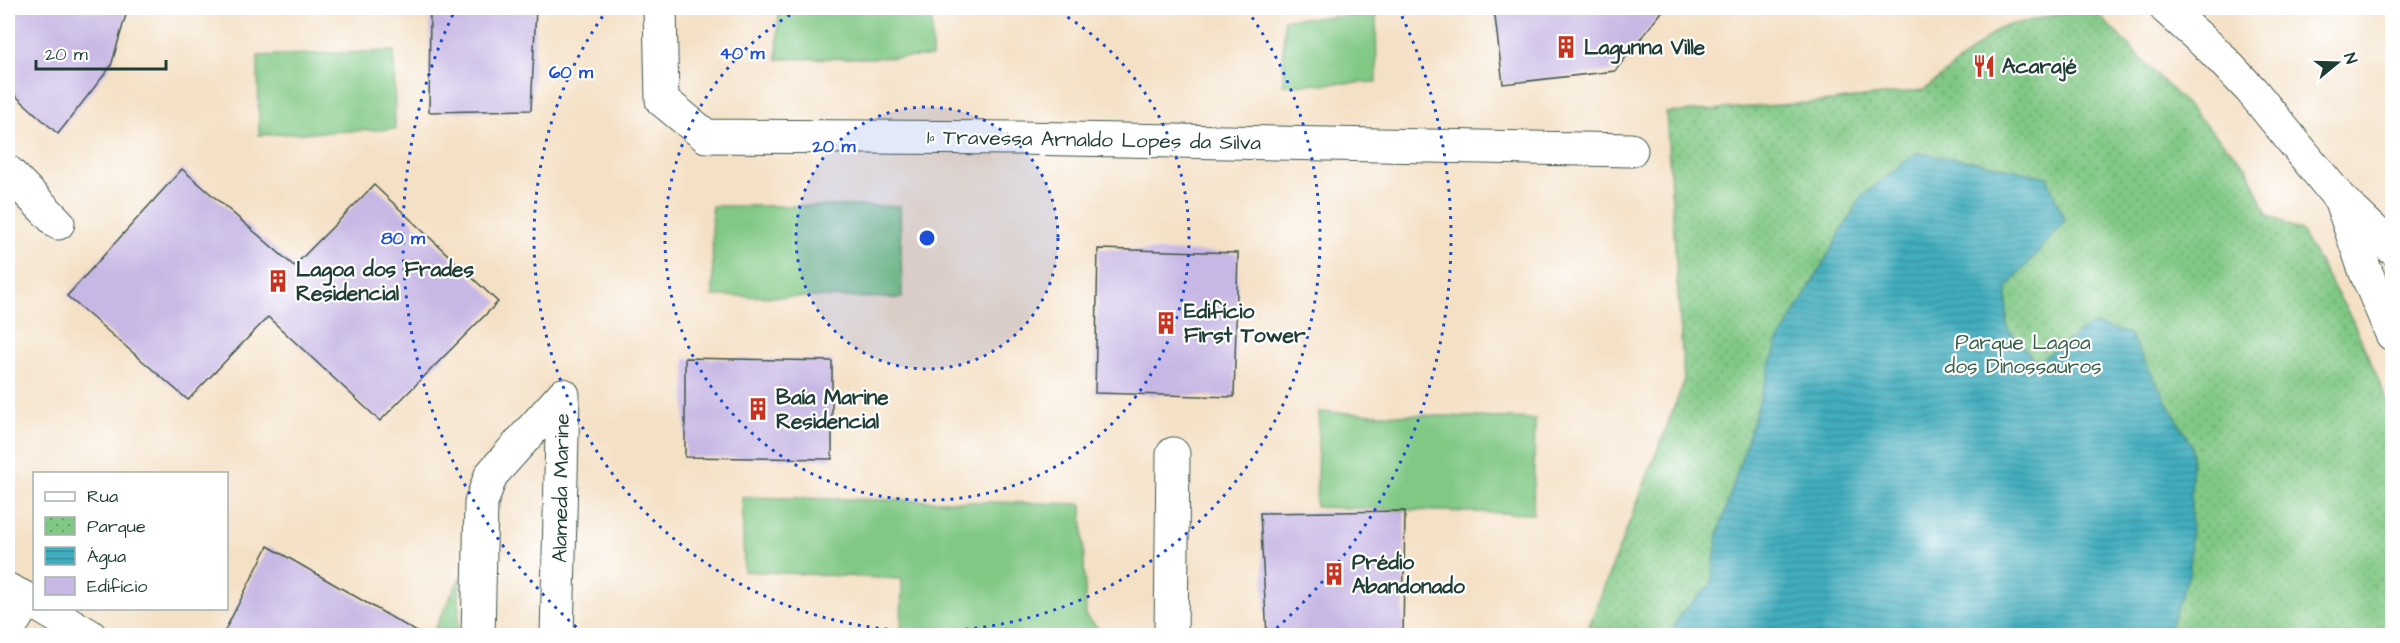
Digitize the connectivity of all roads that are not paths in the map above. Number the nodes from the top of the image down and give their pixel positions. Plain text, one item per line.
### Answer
1 (660, 8) edge
2 (2166, 8) edge
3 (1631, 150) dead end
4 (8, 172) edge
5 (2340, 199) junction
6 (58, 223) dead end
7 (2392, 248) edge
8 (2392, 334) edge
9 (1173, 454) dead end
10 (30, 601) edge
11 (45, 610) edge
12 (10, 636) edge
13 (90, 636) edge
14 (478, 636) edge
15 (557, 636) edge
16 (1171, 636) edge

1 - 3 street, 1ª Travessa Arnaldo Lopes da Silva
2 - 5 street
4 - 6 street
5 - 7 street
5 - 8 street
9 - 16 street
10 - 12 lane
11 - 13 street
14 - 15 street, Alameda Marine

